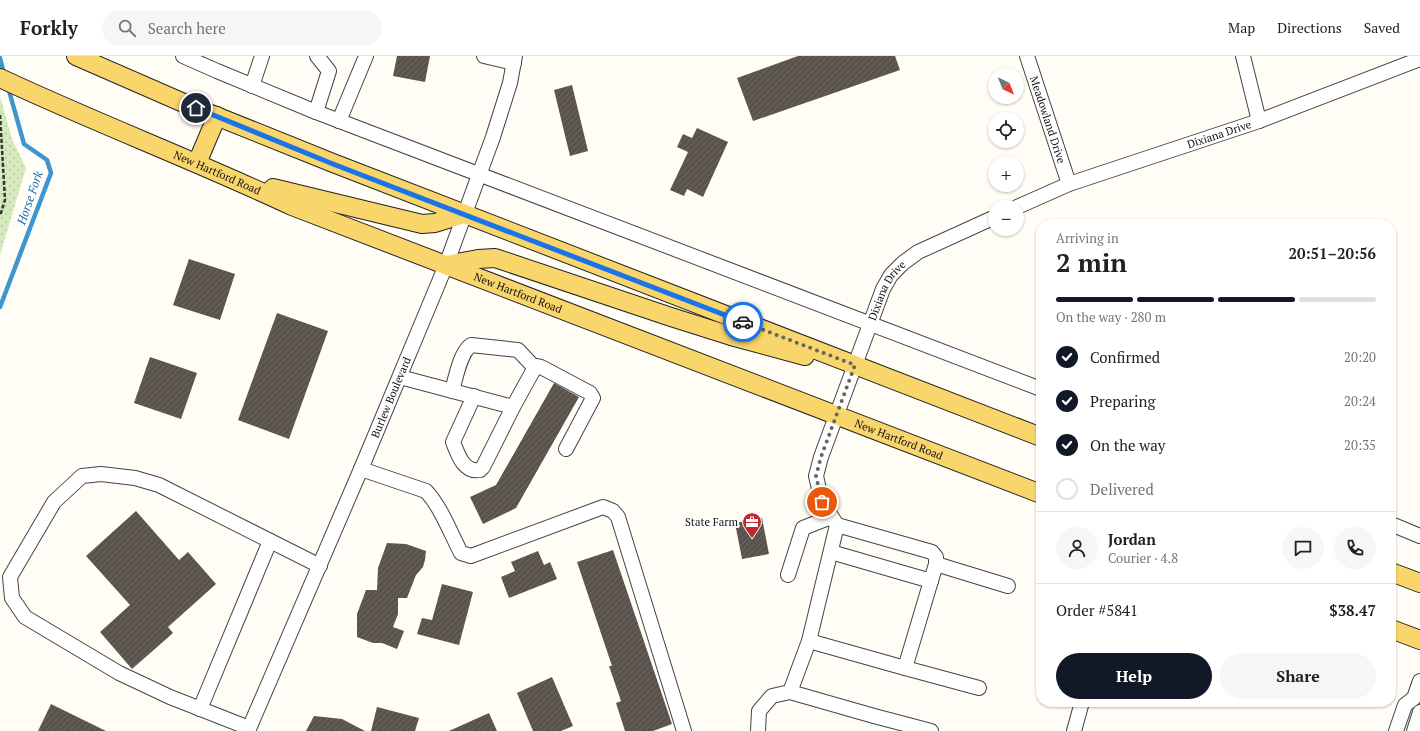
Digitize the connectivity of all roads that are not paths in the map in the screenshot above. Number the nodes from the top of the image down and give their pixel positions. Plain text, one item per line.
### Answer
1 (76, 56) edge
2 (183, 56) edge
3 (262, 56) edge
4 (317, 56) edge
5 (366, 56) edge
6 (484, 56) edge
7 (1027, 56) edge
8 (1242, 56) edge
9 (514, 59) edge
10 (1420, 59) edge
11 (212, 65) edge
12 (0, 78) edge
13 (252, 86) junction
14 (316, 112) junction
15 (217, 116) junction
16 (339, 121) junction
17 (1259, 121) junction
18 (197, 163) junction
19 (479, 174) junction
20 (236, 179) junction
21 (1069, 184) junction
22 (1024, 204) edge
23 (464, 214) junction
24 (988, 221) edge
25 (446, 265) junction
26 (870, 323) junction
27 (855, 365) junction
28 (535, 368) junction
29 (400, 377) junction
30 (1036, 387) edge
31 (452, 391) junction
32 (474, 396) junction
33 (513, 407) junction
34 (837, 416) junction
35 (1036, 435) edge
36 (566, 449) dead end
37 (362, 469) junction
38 (1036, 492) edge
39 (834, 521) junction
40 (1396, 526) edge
41 (1420, 536) edge
42 (270, 541) junction
43 (831, 552) junction
44 (936, 564) junction
45 (320, 566) junction
46 (1396, 574) edge
47 (788, 575) dead end
48 (931, 581) junction
49 (1420, 583) edge
50 (1008, 586) dead end
51 (1396, 631) edge
52 (1420, 640) edge
53 (809, 641) junction
54 (905, 668) junction
55 (1420, 680) edge
56 (978, 688) dead end
57 (790, 692) junction
58 (1417, 704) edge
59 (1081, 707) edge
60 (200, 709) junction
61 (1420, 712) edge
62 (248, 729) edge
63 (684, 731) edge
64 (758, 731) edge
65 (931, 731) edge
66 (1074, 731) edge
67 (1396, 731) edge
68 (1414, 731) edge

1 - 15 main road
2 - 11 street
3 - 13 street
4 - 14 street
5 - 16 street
6 - 9 street
7 - 21 street, Meadowland Drive
8 - 17 street
9 - 19 street, Burlew Boulevard
10 - 17 street, Dixiana Drive
11 - 13 street
12 - 18 main road, New Hartford Road
13 - 14 street
14 - 16 street
15 - 18 main road
15 - 23 main road
16 - 19 street
17 - 21 street, Dixiana Drive
18 - 20 main road, New Hartford Road
19 - 23 street, Burlew Boulevard
19 - 26 street
20 - 23 main road
20 - 25 main road, New Hartford Road
21 - 22 street, Dixiana Drive
23 - 25 street, Burlew Boulevard
23 - 27 main road
24 - 26 street, Dixiana Drive
25 - 27 main road
25 - 29 street, Burlew Boulevard
25 - 34 main road, New Hartford Road
26 - 27 street, Dixiana Drive
26 - 30 street
27 - 34 street, Dixiana Drive
27 - 35 main road
28 - 31 street
28 - 33 street
28 - 36 street
29 - 31 street
29 - 37 street, Burlew Boulevard
31 - 32 street
32 - 33 street
32 - 33 street
34 - 38 main road, New Hartford Road
34 - 39 street, Dixiana Drive
37 - 45 street, Burlew Boulevard
37 - 63 street
39 - 43 street
39 - 44 street
39 - 47 street
40 - 41 street
42 - 45 street
42 - 60 street
42 - 60 street
43 - 48 street
43 - 53 street
44 - 48 street
44 - 50 street
45 - 62 street, Burlew Boulevard
46 - 49 main road
48 - 54 street
51 - 52 main road
53 - 54 street
53 - 57 street
54 - 56 street
55 - 58 street
57 - 64 street
57 - 65 street
58 - 67 street
59 - 66 street
60 - 62 street
61 - 68 street

